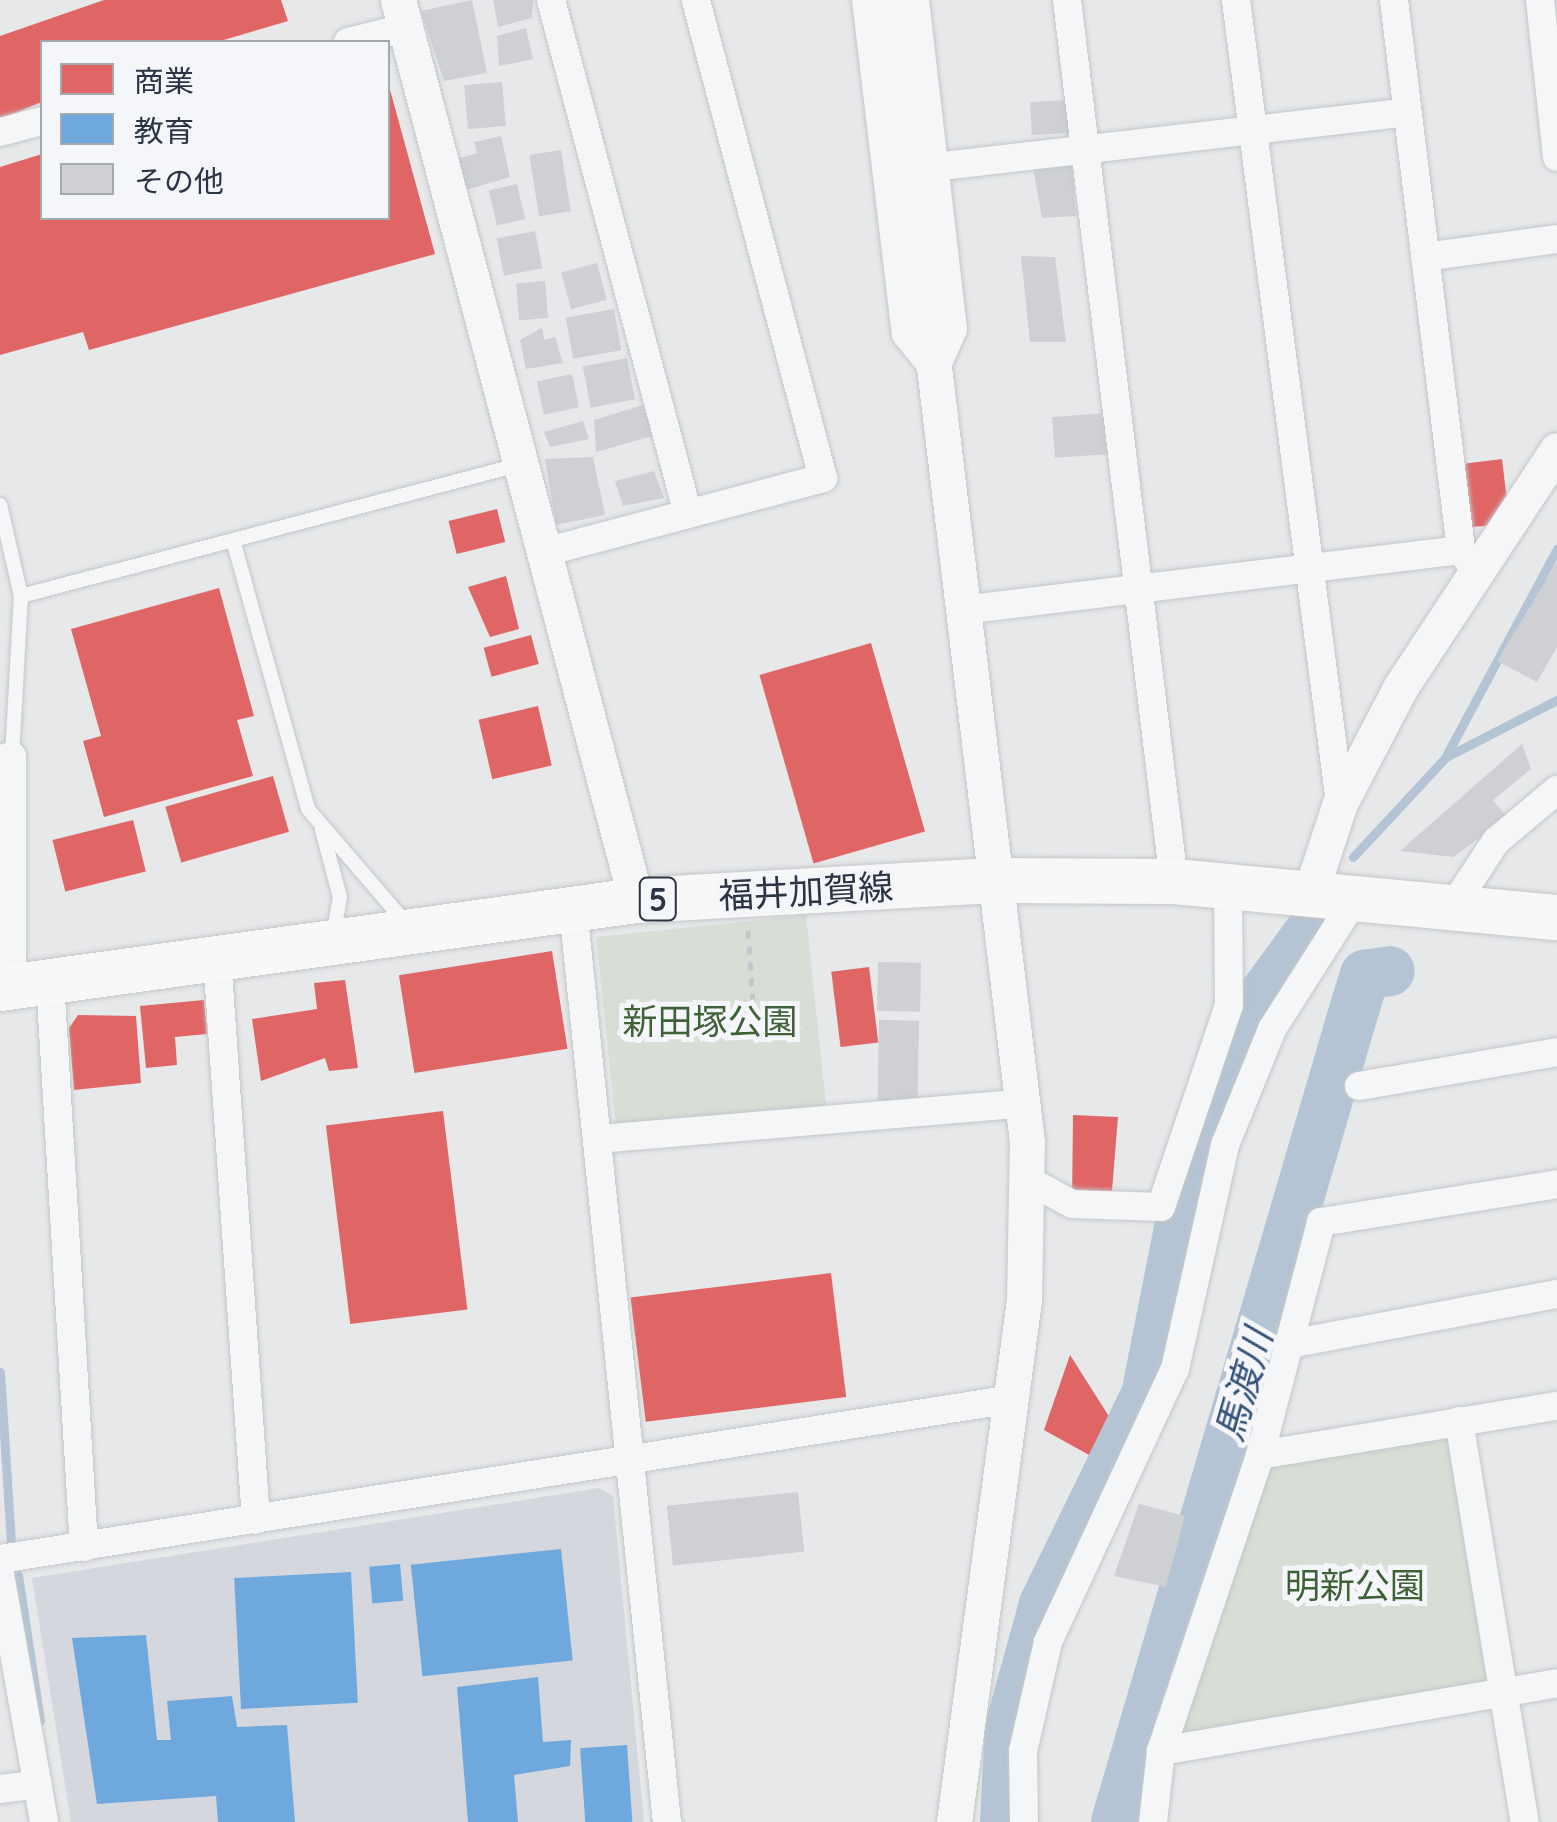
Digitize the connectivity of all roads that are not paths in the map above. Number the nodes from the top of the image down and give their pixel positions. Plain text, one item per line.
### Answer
1 (551, 0) edge
2 (696, 0) edge
3 (866, 0) edge
4 (890, 0) edge
5 (915, 0) edge
6 (1067, 0) edge
7 (1236, 0) edge
8 (1394, 0) edge
9 (1540, 0) edge
10 (401, 14) edge
11 (352, 40) edge
12 (1407, 112) junction
13 (40, 122) edge
14 (1252, 131) junction
15 (0, 132) edge
16 (1085, 149) junction
17 (1557, 157) edge
18 (934, 167) junction
19 (1557, 239) edge
20 (1425, 258) junction
21 (935, 370) junction
22 (1557, 450) edge
23 (522, 464) junction
24 (0, 505) edge
25 (688, 514) junction
26 (233, 540) junction
27 (545, 552) junction
28 (1468, 561) junction
29 (1304, 568) junction
30 (1138, 590) junction
31 (21, 596) junction
32 (962, 610) junction
33 (6, 758) edge
34 (1557, 790) edge
35 (1340, 803) junction
36 (320, 825) junction
37 (997, 880) junction
38 (1174, 881) junction
39 (1228, 885) junction
40 (1333, 894) junction
41 (636, 900) junction
42 (1454, 905) junction
43 (572, 908) junction
44 (1557, 917) edge
45 (413, 930) junction
46 (331, 941) junction
47 (217, 957) junction
48 (21, 985) edge
49 (1557, 1052) edge
50 (1359, 1086) dead end
51 (1024, 1103) junction
52 (598, 1139) junction
53 (1028, 1180) junction
54 (1557, 1184) edge
55 (1557, 1294) edge
56 (1295, 1343) junction
57 (1014, 1399) junction
58 (1557, 1406) edge
59 (1459, 1421) junction
60 (1260, 1455) junction
61 (634, 1463) junction
62 (256, 1520) junction
63 (84, 1547) junction
64 (0, 1559) edge
65 (0, 1574) edge
66 (1557, 1682) edge
67 (1504, 1692) junction
68 (1161, 1751) junction
69 (38, 1784) junction
70 (0, 1789) edge
71 (44, 1822) edge
72 (667, 1822) edge
73 (954, 1822) edge
74 (1024, 1822) edge
75 (1153, 1822) edge
76 (1526, 1822) edge

1 - 25 street
2 - 25 street
3 - 21 street
4 - 21 street
5 - 18 street
6 - 16 street
7 - 14 street
8 - 12 street
9 - 17 street
10 - 11 street
10 - 23 street
12 - 14 street
12 - 20 street
13 - 15 street
14 - 16 street
14 - 29 street
16 - 18 street
16 - 30 street
18 - 21 street
19 - 20 street
20 - 28 street
21 - 32 street
22 - 28 street
23 - 26 lane
23 - 27 street
24 - 31 lane
25 - 27 street
26 - 31 lane
26 - 36 lane
27 - 41 street
28 - 29 street
28 - 35 street
29 - 30 street
29 - 35 street
30 - 32 street
30 - 38 street
31 - 33 lane
32 - 37 street
33 - 48 street
34 - 42 street
35 - 40 street
36 - 45 lane
36 - 46 lane
37 - 38 main road, 福井加賀線 / 5
37 - 41 main road, 福井加賀線 / 5
37 - 51 street
38 - 39 main road, 福井加賀線 / 5
39 - 40 main road, 福井加賀線 / 5
39 - 53 street
40 - 42 main road, 福井加賀線 / 5
40 - 74 street
41 - 43 main road, 福井加賀線 / 5
42 - 44 main road, 福井加賀線 / 5
43 - 45 main road, 福井加賀線 / 5
43 - 52 street
45 - 46 main road, 福井加賀線 / 5
46 - 47 main road, 福井加賀線 / 5
47 - 48 main road, 福井加賀線 / 5
47 - 62 street
48 - 63 street
49 - 50 street
51 - 52 street
51 - 53 street
52 - 61 street
53 - 57 street
54 - 56 street
55 - 56 street
56 - 60 street
57 - 61 street
57 - 73 street
58 - 59 street
59 - 60 street
59 - 67 street
60 - 68 street
61 - 62 street
61 - 72 street
62 - 63 street
63 - 64 street
65 - 69 street
66 - 67 street
67 - 68 street
67 - 76 street
68 - 75 street
69 - 70 street
69 - 71 street

